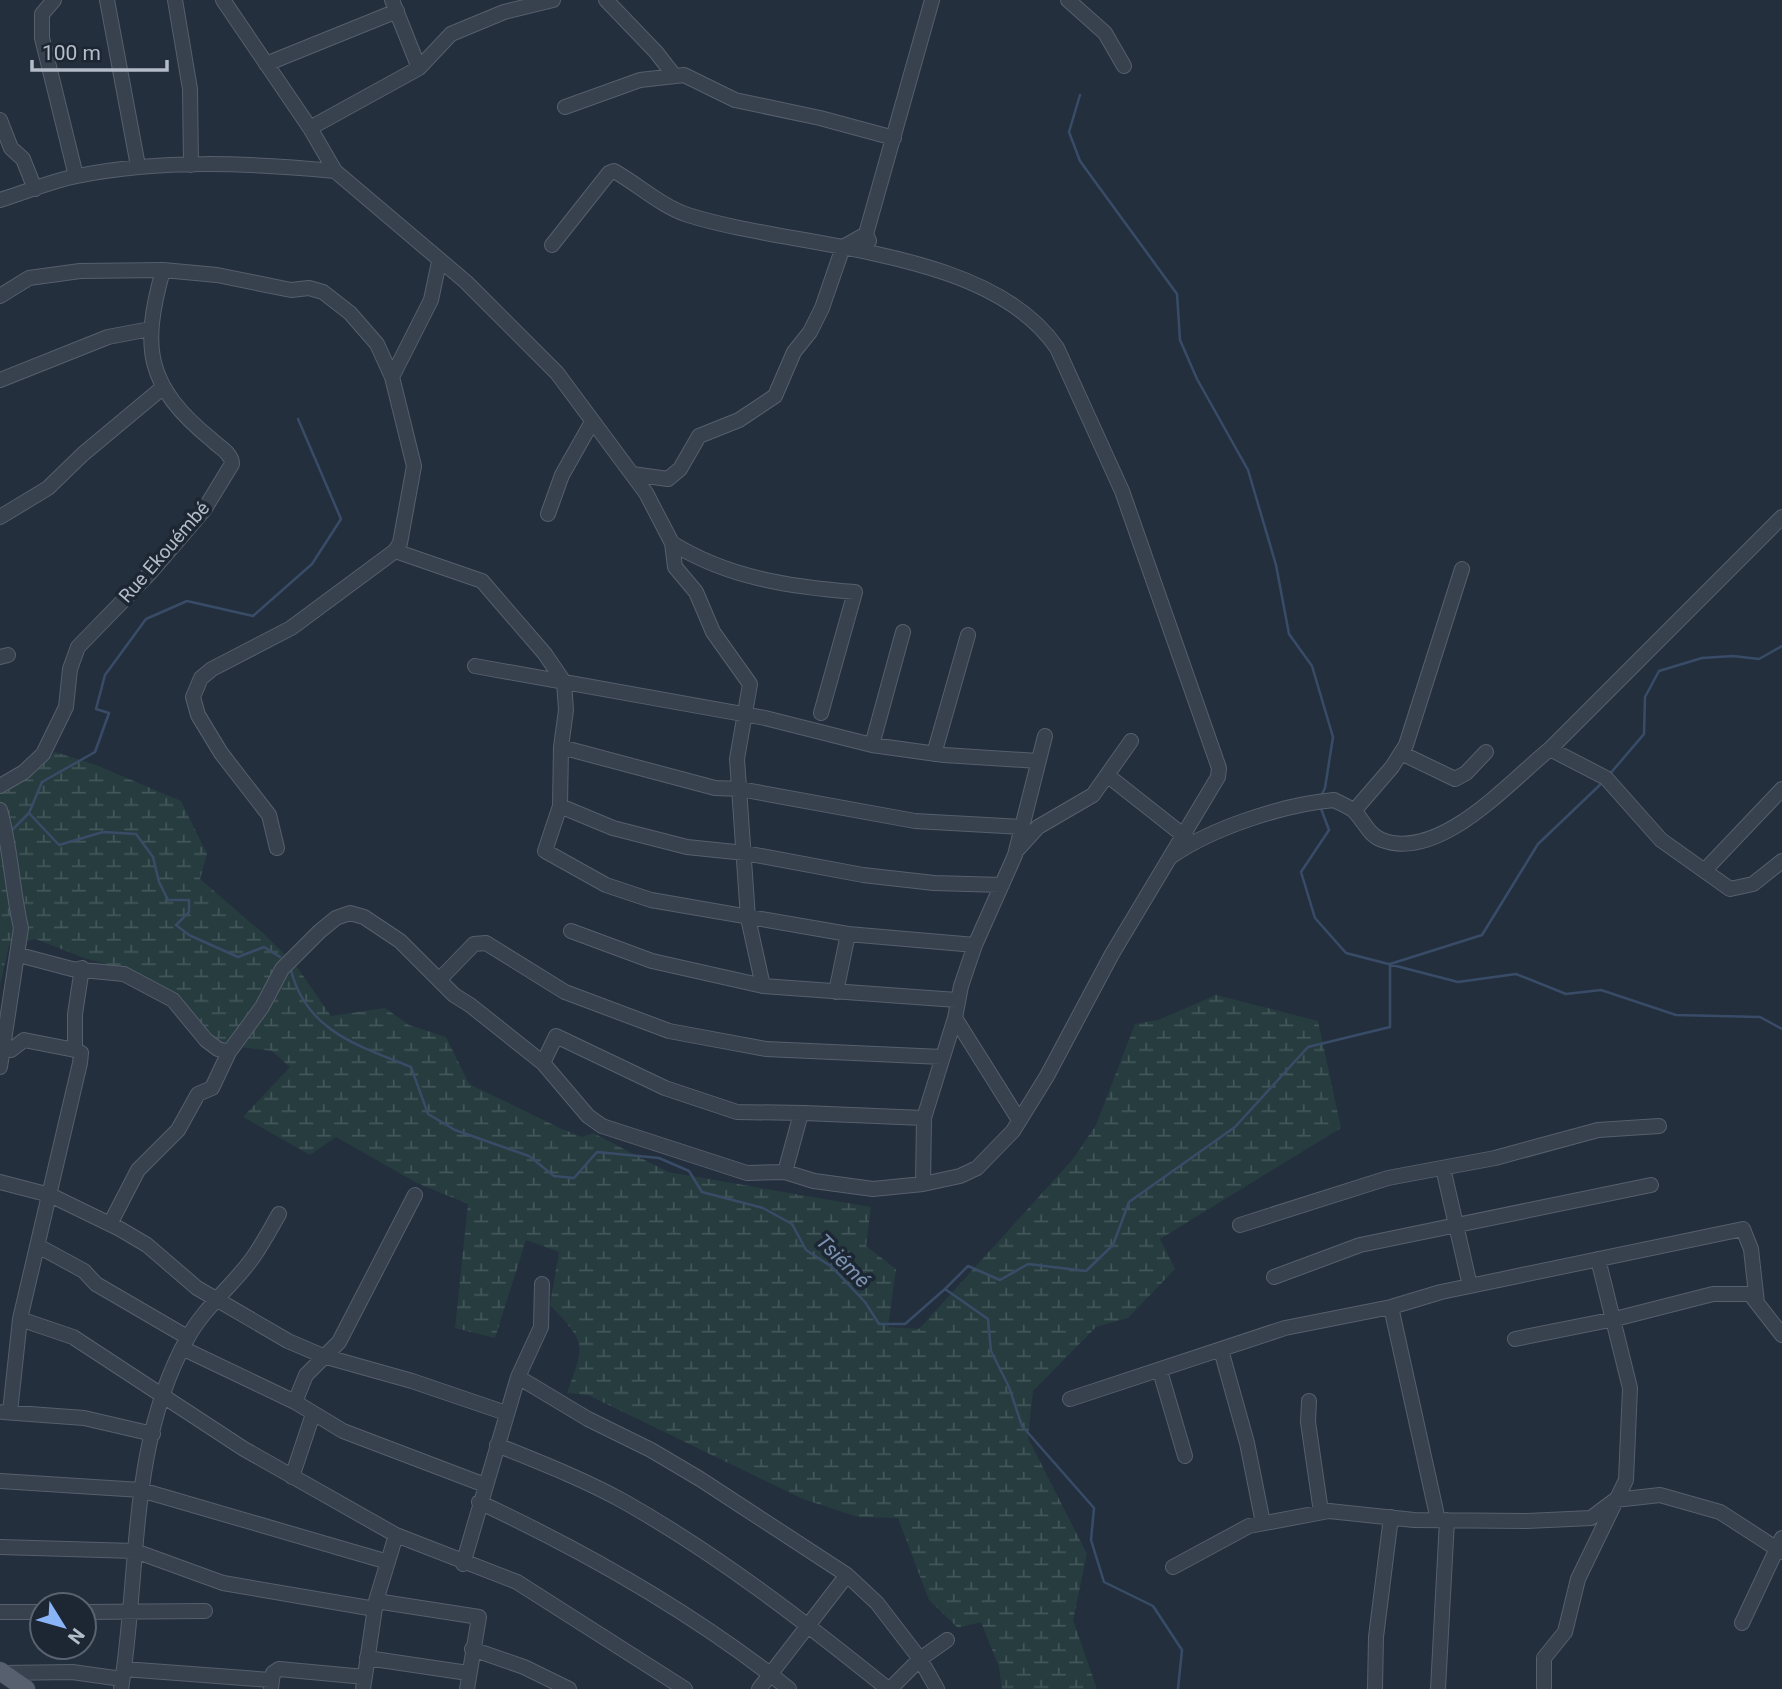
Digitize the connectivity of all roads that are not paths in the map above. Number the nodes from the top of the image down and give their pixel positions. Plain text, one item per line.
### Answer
1 (54, 0) edge
2 (107, 0) edge
3 (175, 0) edge
4 (223, 0) edge
5 (553, 0) edge
6 (606, 0) edge
7 (932, 0) edge
8 (1068, 0) edge
9 (394, 6) edge
10 (266, 64) junction
11 (1124, 66) dead end
12 (419, 68) junction
13 (673, 74) junction
14 (565, 107) dead end
15 (0, 120) edge
16 (310, 128) junction
17 (894, 138) junction
18 (191, 164) junction
19 (138, 166) junction
20 (335, 171) junction
21 (76, 176) junction
22 (35, 189) junction
23 (0, 200) edge
24 (866, 234) junction
25 (552, 245) dead end
26 (843, 247) junction
27 (875, 254) junction
28 (439, 262) junction
29 (163, 270) junction
30 (0, 296) edge
31 (150, 329) junction
32 (392, 377) junction
33 (0, 380) edge
34 (162, 389) junction
35 (592, 422) junction
36 (632, 474) junction
37 (548, 514) dead end
38 (0, 517) edge
39 (1782, 517) edge
40 (672, 543) junction
41 (395, 551) junction
42 (1462, 569) dead end
43 (903, 632) dead end
44 (968, 635) dead end
45 (475, 666) dead end
46 (564, 682) junction
47 (821, 713) dead end
48 (743, 715) junction
49 (1045, 736) dead end
50 (1131, 741) dead end
51 (872, 745) junction
52 (561, 747) junction
53 (1550, 749) junction
54 (1486, 752) dead end
55 (1401, 753) junction
56 (934, 754) junction
57 (1038, 761) junction
58 (1107, 775) junction
59 (0, 786) edge
60 (740, 789) junction
61 (1782, 789) edge
62 (560, 806) junction
63 (0, 810) edge
64 (1354, 811) junction
65 (1023, 827) junction
66 (1187, 837) junction
67 (277, 848) dead end
68 (745, 853) junction
69 (1015, 855) junction
70 (1782, 861) edge
71 (1705, 870) junction
72 (1002, 885) junction
73 (748, 918) junction
74 (571, 931) dead end
75 (848, 934) junction
76 (975, 945) junction
77 (19, 955) junction
78 (82, 968) junction
79 (440, 979) junction
80 (763, 986) junction
81 (836, 992) junction
82 (957, 999) junction
83 (954, 1018) junction
84 (3, 1048) junction
85 (75, 1050) junction
86 (229, 1052) junction
87 (942, 1057) junction
88 (542, 1063) junction
89 (0, 1068) edge
90 (804, 1113) junction
91 (924, 1118) junction
92 (1019, 1120) junction
93 (1659, 1126) dead end
94 (1443, 1168) junction
95 (785, 1172) junction
96 (0, 1182) edge
97 (923, 1184) junction
98 (1651, 1185) dead end
99 (50, 1195) junction
100 (415, 1195) dead end
101 (279, 1214) dead end
102 (110, 1224) junction
103 (1240, 1225) dead end
104 (1456, 1225) junction
105 (38, 1245) junction
106 (1598, 1259) junction
107 (1274, 1277) dead end
108 (542, 1284) dead end
109 (1470, 1286) junction
110 (216, 1300) junction
111 (1757, 1303) junction
112 (1391, 1307) junction
113 (20, 1319) junction
114 (1615, 1319) junction
115 (1782, 1335) edge
116 (1515, 1339) dead end
117 (185, 1343) junction
118 (1222, 1350) junction
119 (323, 1356) junction
120 (1160, 1371) junction
121 (518, 1377) junction
122 (163, 1398) junction
123 (1070, 1399) dead end
124 (1309, 1401) dead end
125 (295, 1402) junction
126 (5, 1412) edge
127 (506, 1413) junction
128 (313, 1414) junction
129 (153, 1434) junction
130 (496, 1446) junction
131 (1185, 1456) dead end
132 (292, 1477) junction
133 (0, 1481) edge
134 (485, 1485) junction
135 (141, 1490) junction
136 (1615, 1500) junction
137 (480, 1502) junction
138 (1321, 1512) junction
139 (1391, 1517) junction
140 (1443, 1520) junction
141 (1263, 1523) junction
142 (396, 1535) junction
143 (0, 1547) edge
144 (1781, 1547) edge
145 (135, 1551) junction
146 (388, 1562) junction
147 (463, 1564) junction
148 (1173, 1567) dead end
149 (848, 1575) junction
150 (375, 1605) junction
151 (205, 1611) dead end
152 (0, 1612) edge
153 (28, 1612) edge
154 (98, 1612) edge
155 (130, 1612) junction
156 (1742, 1623) dead end
157 (809, 1625) junction
158 (947, 1640) dead end
159 (472, 1649) junction
160 (367, 1658) junction
161 (920, 1659) junction
162 (2, 1672) edge
163 (468, 1673) junction
164 (770, 1674) junction
165 (122, 1679) edge
166 (364, 1683) edge
167 (271, 1684) edge
168 (26, 1689) edge
169 (467, 1689) edge
170 (569, 1689) edge
171 (685, 1689) edge
172 (759, 1689) edge
173 (789, 1689) edge
174 (889, 1689) edge
175 (937, 1689) edge
176 (1375, 1689) edge
177 (1438, 1689) edge
178 (1544, 1689) edge

1 - 21 street
2 - 19 street
3 - 18 street
4 - 10 street
5 - 12 street
6 - 13 street
7 - 17 street
8 - 11 street
9 - 10 street
9 - 12 street
10 - 16 street
12 - 16 street
13 - 14 street
13 - 17 street
15 - 22 street
16 - 20 street
17 - 24 street
18 - 19 street
18 - 20 street
19 - 21 street
20 - 28 street
21 - 22 street
22 - 23 street
24 - 26 street
24 - 27 street
25 - 26 street
26 - 27 street
26 - 36 street
27 - 66 street
28 - 32 street
28 - 35 street
29 - 30 street
29 - 31 street, Rue Ekouémbé
29 - 32 street
31 - 33 street
31 - 34 street, Rue Ekouémbé
32 - 41 street
34 - 38 street
34 - 59 street, Rue Ekouémbé
35 - 36 street
35 - 37 street
36 - 40 street
39 - 53 street
40 - 47 street
40 - 48 street
41 - 46 street
41 - 67 street
42 - 55 street
43 - 51 street
44 - 56 street
45 - 46 street
46 - 48 street
46 - 52 street
48 - 51 street
48 - 60 street
49 - 57 street
50 - 58 street
51 - 56 street
52 - 60 street
52 - 62 street
53 - 64 street
53 - 71 street
54 - 55 street
55 - 64 street
56 - 57 street
57 - 65 street
58 - 66 street
58 - 69 street
60 - 65 street
60 - 68 street
61 - 71 street
62 - 68 street
62 - 73 street
63 - 77 street
64 - 66 street
65 - 69 street
66 - 92 street
68 - 72 street
68 - 73 street
69 - 72 street
70 - 71 street
72 - 76 street
73 - 75 street
73 - 80 street
74 - 80 street
75 - 76 street
75 - 81 street
76 - 82 street
77 - 78 street
77 - 84 street
78 - 85 street
78 - 86 street
79 - 86 street
79 - 87 street
79 - 88 street
80 - 81 street
81 - 82 street
82 - 83 street
83 - 87 street
83 - 92 street
84 - 85 street
84 - 89 street
85 - 99 street
86 - 102 street
87 - 91 street
88 - 90 street
88 - 95 street
90 - 91 street
90 - 95 street
91 - 97 street
92 - 97 street
93 - 94 street
94 - 103 street
94 - 104 street
95 - 97 street
96 - 99 street
98 - 104 street
99 - 102 street
99 - 105 street
100 - 119 street
101 - 110 street
102 - 110 street
104 - 107 street
104 - 109 street
105 - 113 street
105 - 117 street
106 - 109 street
106 - 111 street
106 - 114 street
108 - 121 street
109 - 112 street
110 - 117 street
110 - 119 street
111 - 114 street
111 - 115 street
112 - 118 street
112 - 140 street
113 - 122 street
113 - 126 street
114 - 116 street
114 - 136 street
117 - 122 street
117 - 125 street
118 - 120 street
118 - 141 street
119 - 125 street
119 - 127 street
120 - 123 street
120 - 131 street
121 - 127 street
121 - 149 street
122 - 129 street
122 - 132 street
124 - 138 street
125 - 128 street
126 - 129 street
127 - 130 street
128 - 132 street
128 - 134 street
129 - 135 street
130 - 134 street
130 - 157 street
132 - 142 street
133 - 135 street
134 - 137 street
135 - 145 street
135 - 146 street
136 - 140 street
136 - 144 street
136 - 178 street
137 - 147 street
137 - 164 street
138 - 139 street
138 - 141 street
139 - 140 street
139 - 176 street
140 - 177 street
141 - 148 street
142 - 146 street
142 - 147 street
143 - 145 street
144 - 156 street
145 - 150 street
145 - 155 street
146 - 150 street
147 - 171 street
149 - 157 street
149 - 161 street
150 - 159 street
150 - 160 street
151 - 155 street
152 - 153 street
154 - 155 street
155 - 165 street
157 - 164 street
157 - 174 street
158 - 161 street
159 - 163 street
159 - 170 street
160 - 163 street
160 - 166 street
161 - 174 street
161 - 175 street
162 - 165 street
162 - 168 main road
163 - 169 street
164 - 172 street
164 - 173 street
165 - 167 street
166 - 167 street

